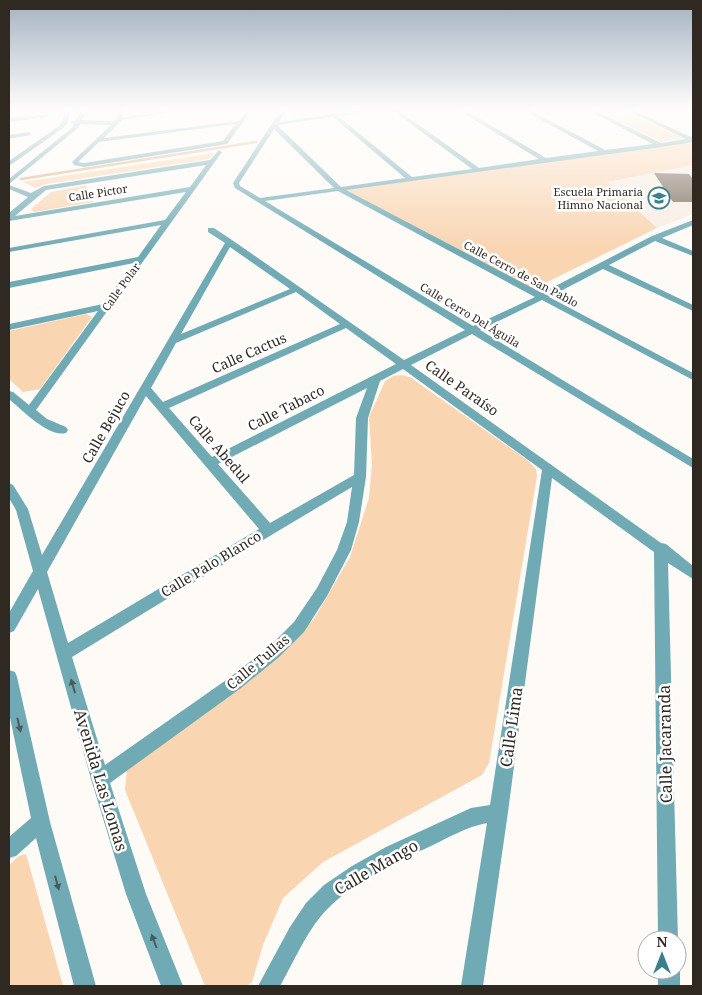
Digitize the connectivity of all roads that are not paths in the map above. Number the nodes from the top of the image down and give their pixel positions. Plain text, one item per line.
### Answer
1 (40, 156) edge
2 (82, 156) edge
3 (139, 156) edge
4 (216, 156) edge
5 (255, 156) edge
6 (306, 156) edge
7 (383, 156) edge
8 (459, 156) edge
9 (538, 156) edge
10 (571, 156) edge
11 (544, 160) junction
12 (9, 162) edge
13 (212, 162) junction
14 (31, 164) junction
15 (478, 170) junction
16 (410, 179) junction
17 (9, 182) edge
18 (9, 186) edge
19 (192, 189) junction
20 (339, 190) junction
21 (29, 199) junction
22 (259, 200) junction
23 (14, 201) dead end
24 (9, 218) edge
25 (168, 222) junction
26 (693, 222) edge
27 (211, 230) dead end
28 (655, 238) junction
29 (229, 242) junction
30 (9, 250) edge
31 (693, 254) edge
32 (141, 259) junction
33 (602, 265) junction
34 (9, 285) edge
35 (294, 290) junction
36 (542, 297) junction
37 (108, 306) junction
38 (693, 308) edge
39 (347, 324) junction
40 (9, 327) edge
41 (472, 330) junction
42 (171, 342) junction
43 (404, 365) junction
44 (693, 377) edge
45 (375, 380) junction
46 (146, 389) junction
47 (9, 394) edge
48 (162, 407) junction
49 (29, 412) junction
50 (62, 430) dead end
51 (211, 462) junction
52 (693, 464) edge
53 (548, 467) junction
54 (360, 477) junction
55 (9, 488) edge
56 (268, 530) junction
57 (661, 548) junction
58 (40, 570) junction
59 (693, 573) edge
60 (9, 626) edge
61 (64, 654) junction
62 (9, 677) edge
63 (100, 780) junction
64 (499, 812) junction
65 (41, 822) junction
66 (9, 849) edge
67 (668, 930) edge
68 (85, 986) edge
69 (172, 986) edge
70 (269, 986) edge
71 (472, 986) edge

1 - 14 street
2 - 3 street
4 - 13 street, Calle Polar
5 - 22 street, Calle Cerro Del Águila
6 - 20 street, Calle Cerro de San Pablo
7 - 16 street
8 - 15 street
9 - 11 street
10 - 11 street
11 - 15 street
12 - 14 street
13 - 19 street, Calle Polar
13 - 21 street
14 - 17 street
15 - 16 street
16 - 20 street
18 - 21 street
19 - 24 street, Calle Pictor
19 - 25 street, Calle Polar
20 - 22 street
20 - 36 street, Calle Cerro de San Pablo
21 - 23 street
21 - 24 street
22 - 41 street, Calle Cerro Del Águila
25 - 30 street
25 - 32 street, Calle Polar
26 - 28 street, Calle Tabaco
27 - 29 street, Calle Paraíso
28 - 31 street
28 - 33 street, Calle Tabaco
29 - 35 street, Calle Paraíso
29 - 42 street, Calle Bejuco
32 - 34 street
32 - 37 street, Calle Polar
33 - 36 street, Calle Tabaco
33 - 38 street
35 - 39 street, Calle Paraíso
35 - 42 street
36 - 41 street, Calle Tabaco
36 - 44 street, Calle Cerro de San Pablo
37 - 40 street
37 - 49 street, Calle Polar
39 - 43 street, Calle Paraíso
39 - 48 street, Calle Cactus
41 - 43 street, Calle Tabaco
41 - 52 street, Calle Cerro Del Águila
42 - 46 street, Calle Bejuco
43 - 45 street, Calle Tabaco
43 - 53 street, Calle Paraíso
45 - 51 street, Calle Tabaco
45 - 54 street, Calle Tullas
46 - 48 street, Calle Abedul
46 - 58 street, Calle Bejuco
47 - 49 street
48 - 51 street, Calle Abedul
49 - 50 street
51 - 56 street, Calle Abedul
53 - 57 street, Calle Paraíso
53 - 64 street, Calle Lima
54 - 56 street, Calle Palo Blanco
54 - 63 street, Calle Tullas
55 - 58 street, Avenida Las Lomas
56 - 61 street, Calle Palo Blanco
57 - 59 street, Calle Paraíso
57 - 67 street, Calle Jacaranda
58 - 60 street, Calle Bejuco
58 - 61 street, Avenida Las Lomas
63 -> 61 street, Avenida Las Lomas
62 -> 65 street
69 -> 63 street, Avenida Las Lomas
64 - 70 street, Calle Mango
64 - 71 street, Calle Lima
65 - 66 street
65 -> 68 street

